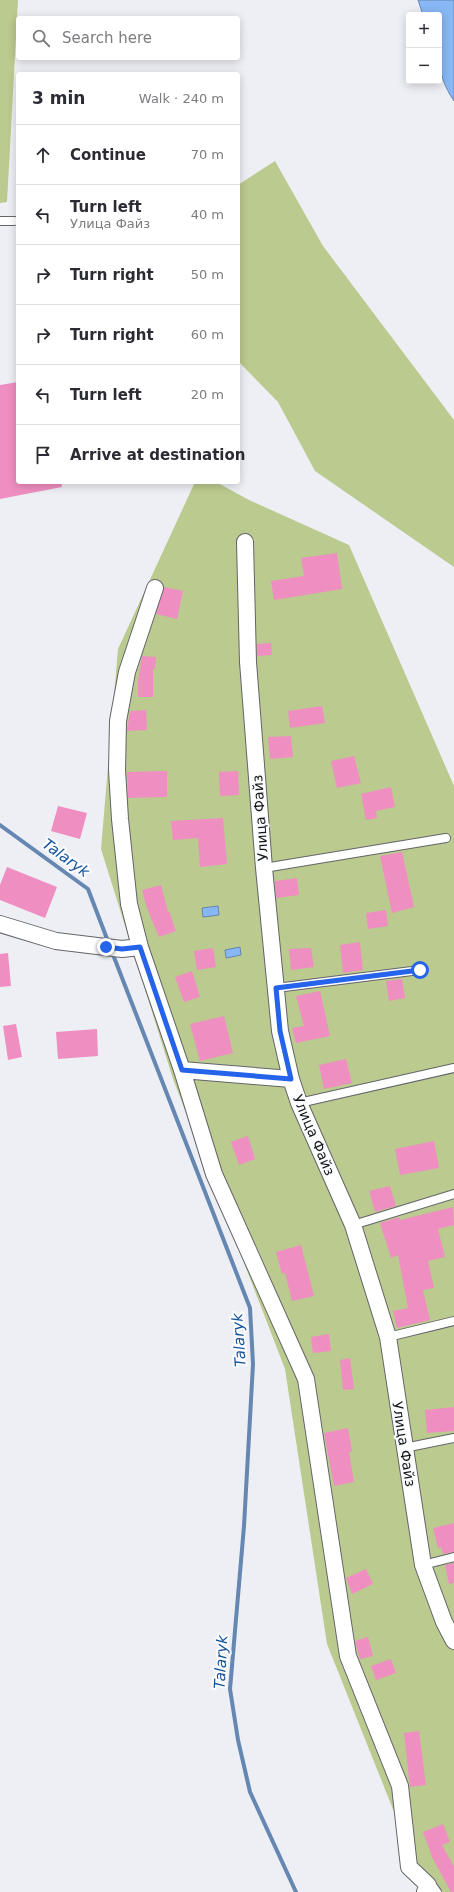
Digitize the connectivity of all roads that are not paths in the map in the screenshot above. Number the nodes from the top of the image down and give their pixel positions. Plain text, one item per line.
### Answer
1 (0, 221) edge
2 (14, 221) dead end
3 (245, 542) dead end
4 (155, 588) dead end
5 (446, 838) dead end
6 (264, 868) junction
7 (0, 924) edge
8 (140, 947) junction
9 (420, 970) dead end
10 (276, 988) junction
11 (454, 1068) edge
12 (182, 1070) junction
13 (291, 1079) junction
14 (300, 1103) junction
15 (454, 1194) edge
16 (353, 1225) junction
17 (454, 1321) edge
18 (388, 1337) junction
19 (454, 1438) edge
20 (404, 1448) junction
21 (454, 1557) edge
22 (423, 1565) junction
23 (454, 1641) edge
24 (409, 1867) junction
25 (425, 1892) edge
26 (438, 1892) edge

1 - 2 lane
3 - 6 street, Улица Файз
4 - 8 street
5 - 6 lane
6 - 10 street, Улица Файз
7 - 8 street
8 - 12 street
9 - 10 lane
10 - 13 street, Улица Файз
11 - 14 lane
12 - 13 street
12 - 24 street
13 - 14 street, Улица Файз
14 - 16 street, Улица Файз
15 - 16 lane
16 - 18 street, Улица Файз
17 - 18 lane
18 - 20 street, Улица Файз
19 - 20 lane
20 - 22 street, Улица Файз
21 - 22 lane
22 - 23 street, Улица Файз
24 - 25 street
24 - 26 lane

